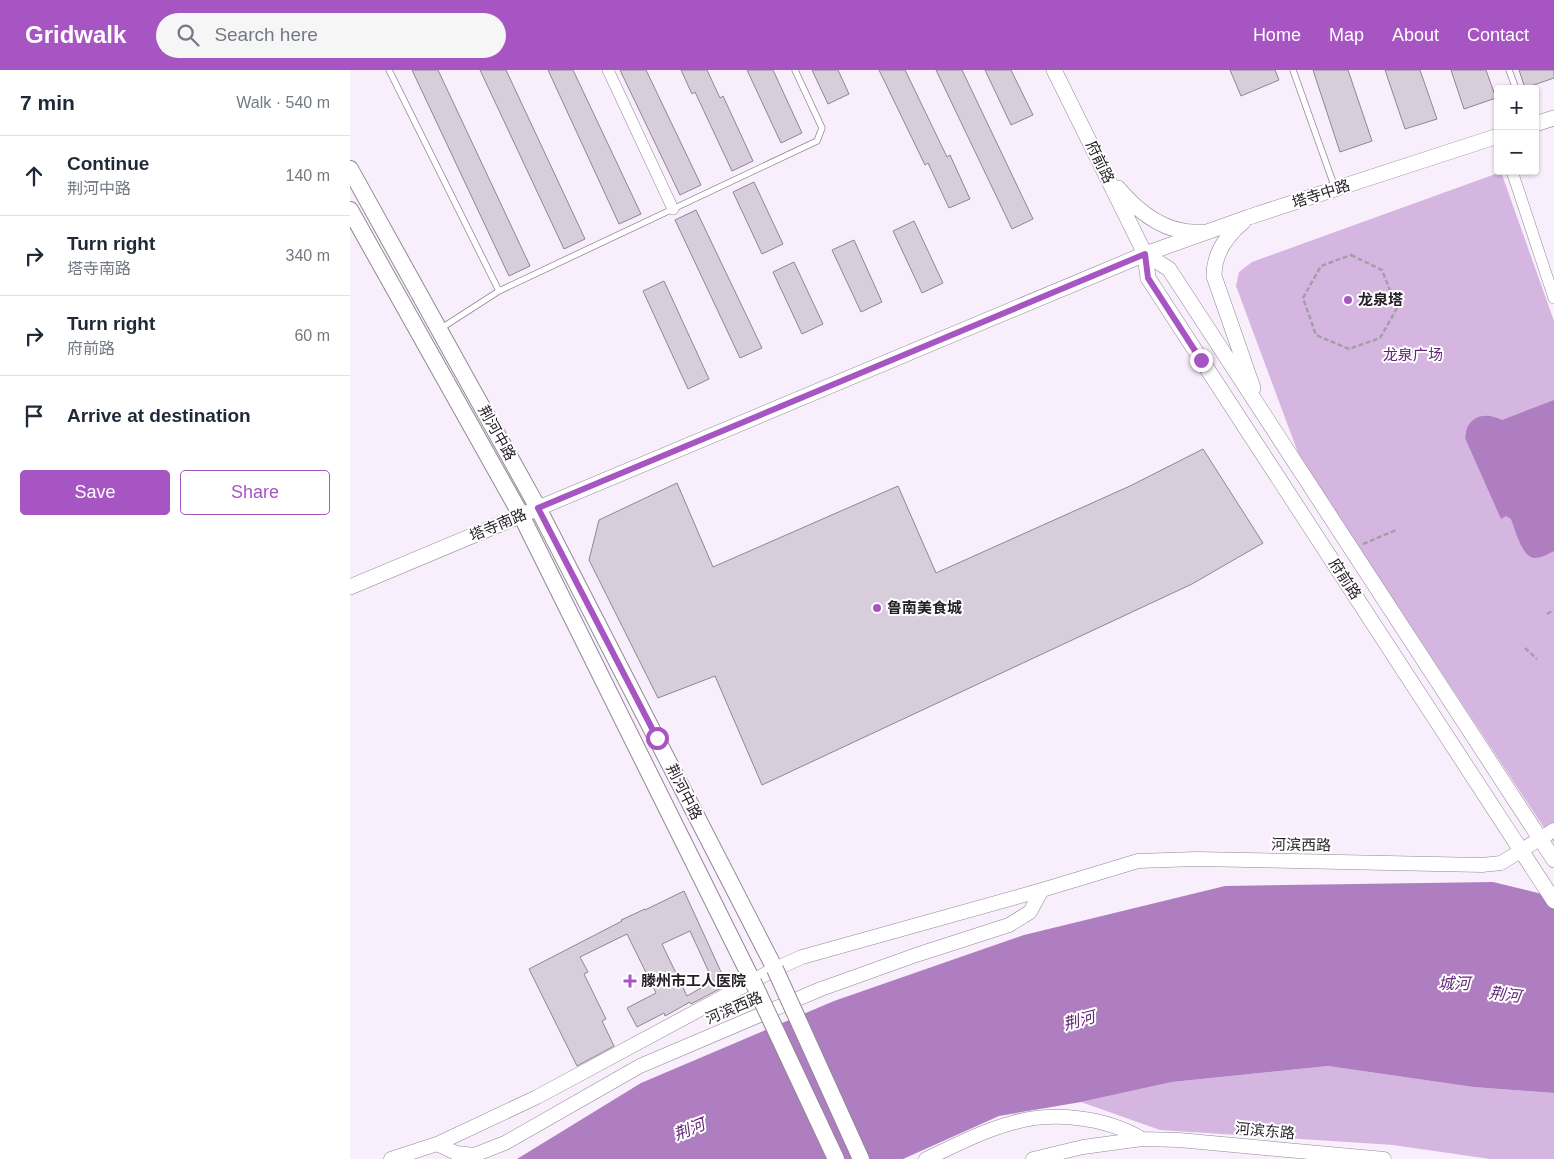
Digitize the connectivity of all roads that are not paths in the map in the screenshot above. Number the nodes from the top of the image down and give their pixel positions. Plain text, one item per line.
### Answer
1 (389, 70) edge
2 (608, 70) edge
3 (795, 70) edge
4 (1054, 70) edge
5 (1293, 70) edge
6 (1510, 70) edge
7 (1515, 85) edge
8 (1554, 118) edge
9 (1539, 123) edge
10 (1494, 137) edge
11 (1102, 168) junction
12 (350, 170) edge
13 (1513, 175) edge
14 (1335, 189) junction
15 (673, 209) junction
16 (350, 210) edge
17 (1249, 217) junction
18 (1214, 230) junction
19 (1145, 254) junction
20 (499, 291) junction
21 (1554, 298) edge
22 (440, 329) junction
23 (1261, 411) junction
24 (538, 508) junction
25 (520, 516) junction
26 (350, 587) edge
27 (1554, 830) edge
28 (1540, 839) junction
29 (1522, 850) junction
30 (1554, 860) edge
31 (1042, 890) junction
32 (1554, 901) edge
33 (775, 969) junction
34 (754, 982) junction
35 (1142, 1139) junction
36 (437, 1144) junction
37 (391, 1159) edge
38 (836, 1159) edge
39 (861, 1159) edge
40 (926, 1159) edge
41 (1033, 1159) edge
42 (1384, 1159) edge

1 - 20 lane
2 - 15 street
3 - 15 lane
4 - 11 main road, 府前路
5 - 14 lane
6 - 7 lane
8 - 9 main road
10 - 14 main road, 塔寺中路
11 - 18 main road
11 - 19 main road, 府前路
12 - 22 main road, 荆河中路
13 - 21 street
14 - 17 main road, 塔寺中路
15 - 20 lane
16 - 25 main road, 荆河中路
17 - 18 main road, 塔寺中路
17 - 23 main road
18 - 19 main road, 塔寺中路
19 - 23 main road, 府前路
19 - 24 main road, 塔寺南路
19 - 29 main road, 府前路
20 - 22 lane
22 - 24 main road, 荆河中路
23 - 28 main road, 府前路
24 - 25 main road, 塔寺南路
24 - 33 main road, 荆河中路
25 - 26 main road, 塔寺南路
25 - 34 main road, 荆河中路
27 - 28 street, 河滨西路
28 - 29 street, 河滨西路
28 - 30 main road, 府前路
29 - 31 street, 河滨西路
29 - 32 main road, 府前路
31 - 33 street, 河滨西路
31 - 36 street, 河滨西路
33 - 34 street, 河滨西路
33 - 39 main road, 荆河中路, bridge
34 - 36 street, 河滨西路
34 - 38 main road, 荆河中路, bridge
35 - 40 street, 河滨东路
35 - 41 street, 河滨东路
35 - 42 street, 河滨东路
36 - 37 street, 河滨西路

